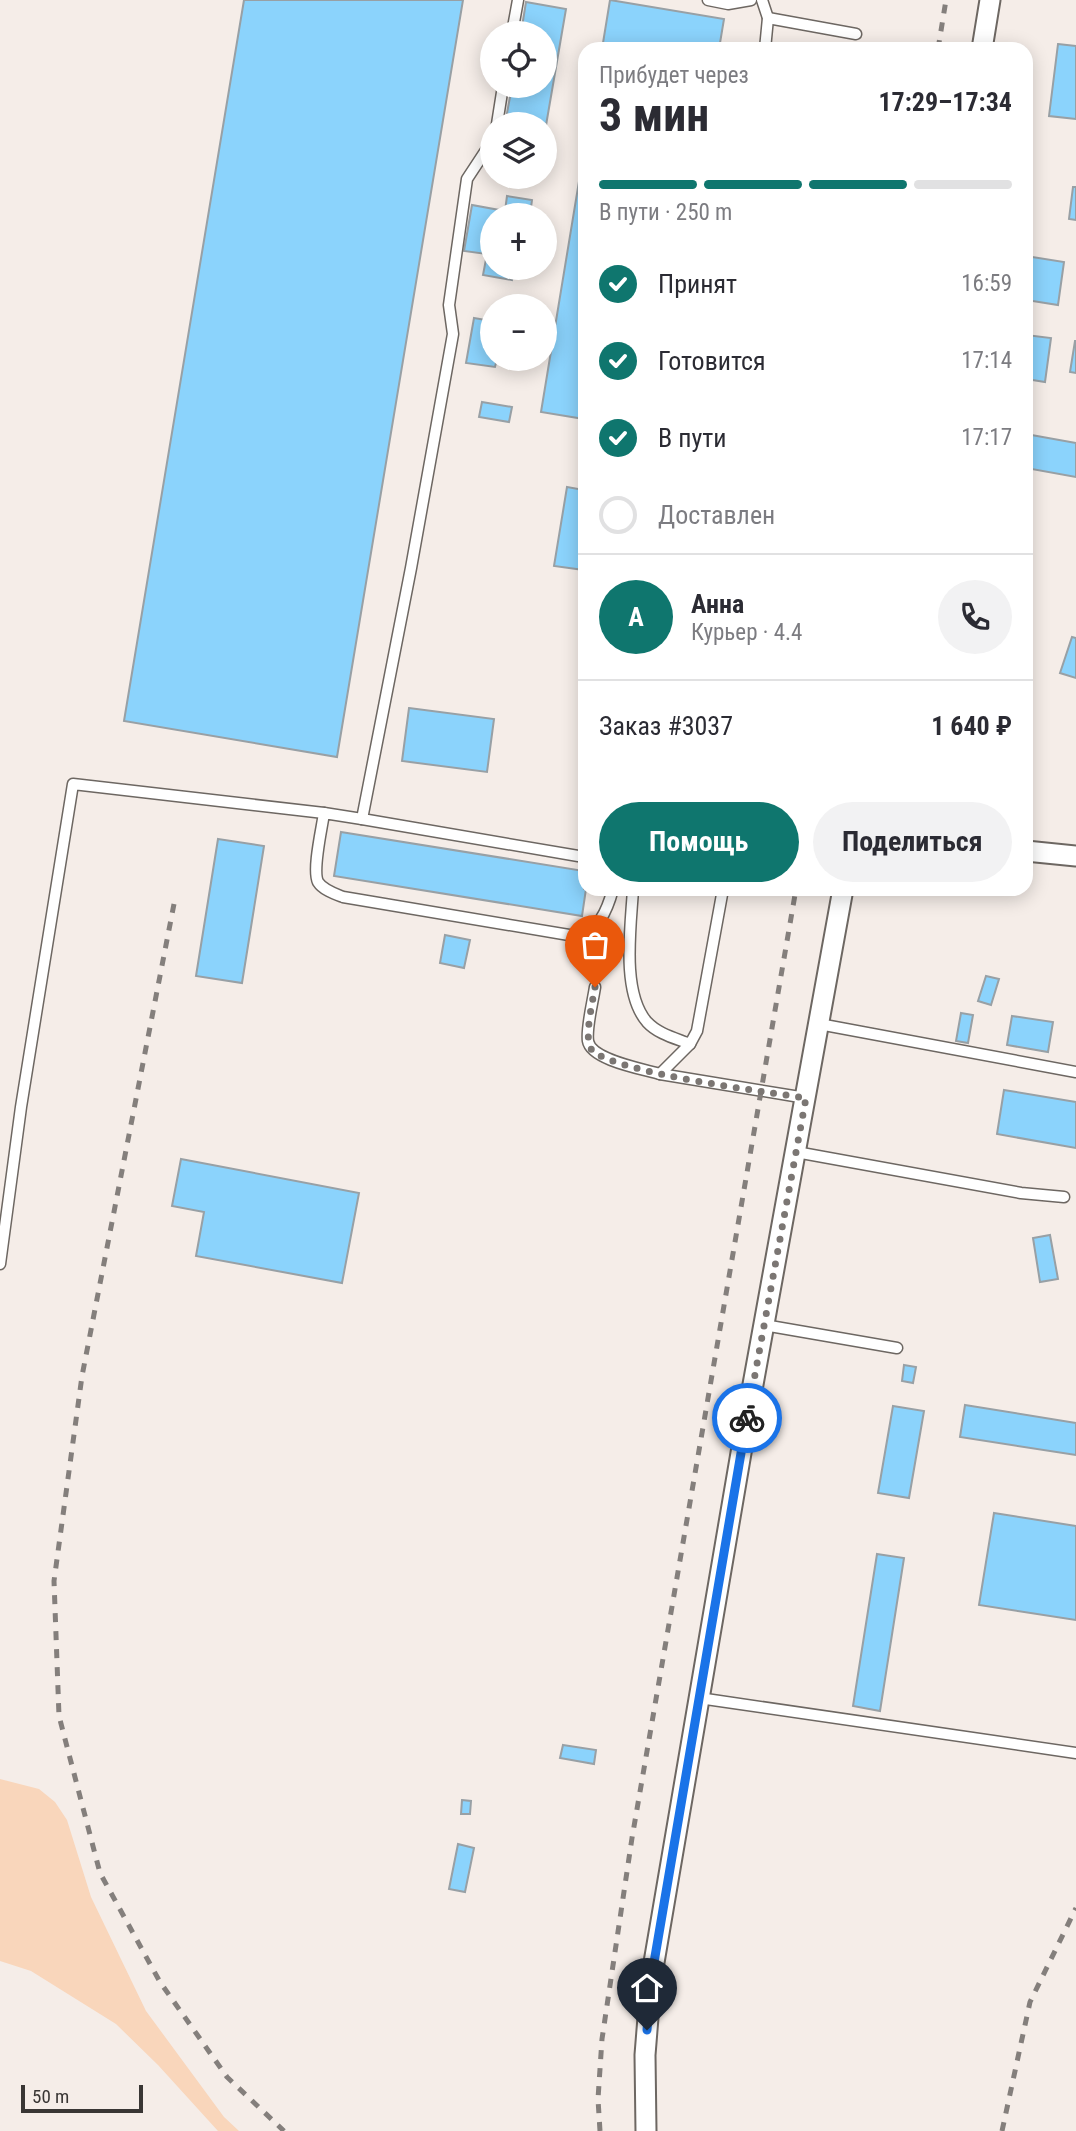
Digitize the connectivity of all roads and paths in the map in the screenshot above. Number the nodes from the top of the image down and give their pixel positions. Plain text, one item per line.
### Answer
1 (518, 0) edge
2 (708, 0) edge
3 (751, 0) edge
4 (762, 0) edge
5 (990, 0) edge
6 (768, 18) junction
7 (514, 21) edge
8 (856, 34) dead end
9 (766, 42) edge
10 (983, 42) edge
11 (480, 159) edge
12 (324, 813) junction
13 (362, 819) junction
14 (1033, 852) edge
15 (578, 856) edge
16 (1076, 856) edge
17 (611, 896) edge
18 (633, 896) edge
19 (722, 896) edge
20 (842, 896) edge
21 (595, 987) dead end
22 (819, 1024) junction
23 (690, 1044) junction
24 (1076, 1072) edge
25 (660, 1073) junction
26 (806, 1098) junction
27 (796, 1152) junction
28 (1064, 1197) dead end
29 (0, 1264) edge
30 (764, 1325) junction
31 (897, 1348) dead end
32 (699, 1698) junction
33 (1076, 1753) edge
34 (646, 2131) edge

1 - 7 lane
2 - 3 lane
4 - 6 lane
5 - 10 street
6 - 8 lane
6 - 9 lane
11 - 13 lane
12 - 13 lane
12 - 17 lane
12 - 29 lane
13 - 15 lane
14 - 16 street
18 - 23 lane
19 - 23 lane
20 - 22 street
21 - 25 lane
22 - 24 lane
22 - 26 street
23 - 25 lane
25 - 26 lane
26 - 27 street
27 - 28 lane
27 - 30 street
30 - 31 lane
30 - 32 street
32 - 33 lane
32 - 34 street

